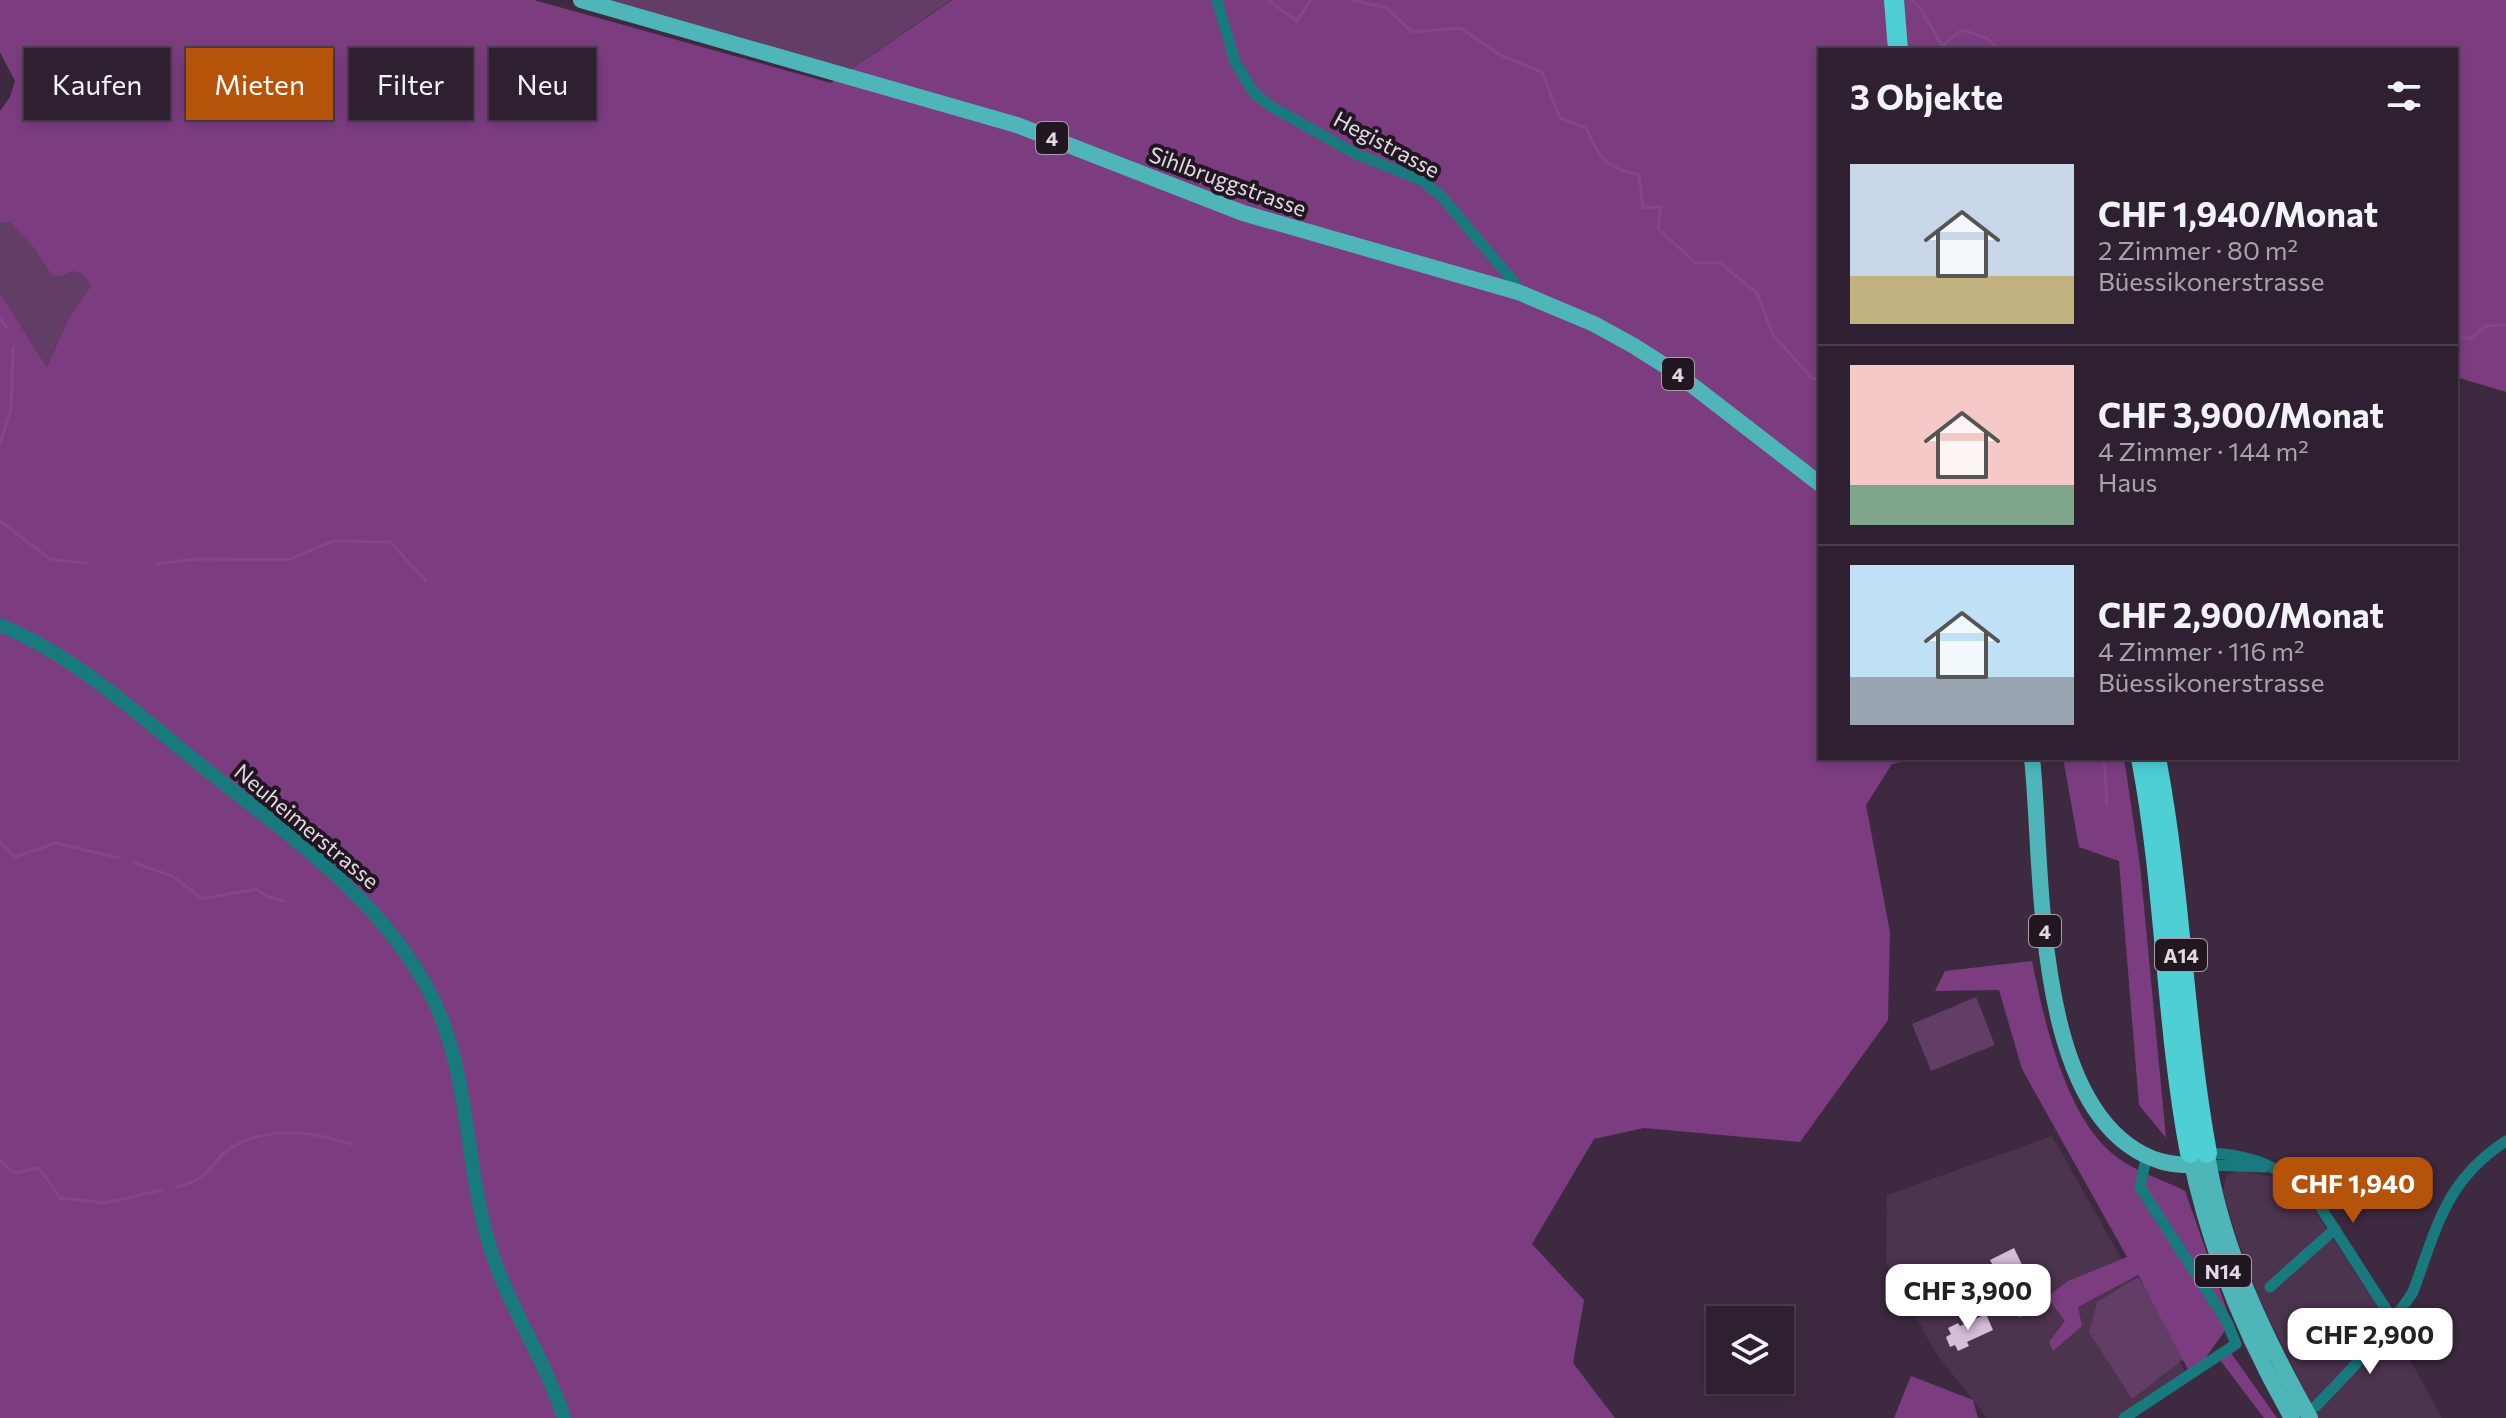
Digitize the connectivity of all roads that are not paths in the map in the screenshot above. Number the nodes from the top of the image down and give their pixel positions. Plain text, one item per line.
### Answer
1 (581, 0) edge
2 (1217, 0) edge
3 (1881, 0) edge
4 (1894, 0) edge
5 (1884, 48) edge
6 (1898, 48) edge
7 (1518, 292) junction
8 (1818, 482) edge
9 (0, 625) edge
10 (2032, 760) edge
11 (2141, 760) edge
12 (2156, 760) edge
13 (2506, 1141) edge
14 (2147, 1154) junction
15 (2199, 1159) junction
16 (2335, 1229) junction
17 (2270, 1287) dead end
18 (2393, 1320) junction
19 (2313, 1412) edge
20 (564, 1418) edge
21 (2124, 1418) edge
22 (2292, 1418) edge

1 - 7 main road, Sihlbruggstrasse / 4
2 - 7 street, Hegistrasse
3 - 5 highway
4 - 6 highway
7 - 8 main road, Sihlbruggstrasse / 4
9 - 20 street, Neuheimerstrasse
10 - 14 main road, 4
11 - 15 highway, A14
12 - 15 highway, A14
13 - 18 street
14 - 15 main road
14 - 21 street
15 - 16 street
15 - 19 main road, N14
15 - 22 main road, N14
16 - 17 street
16 - 18 street
18 - 19 street

